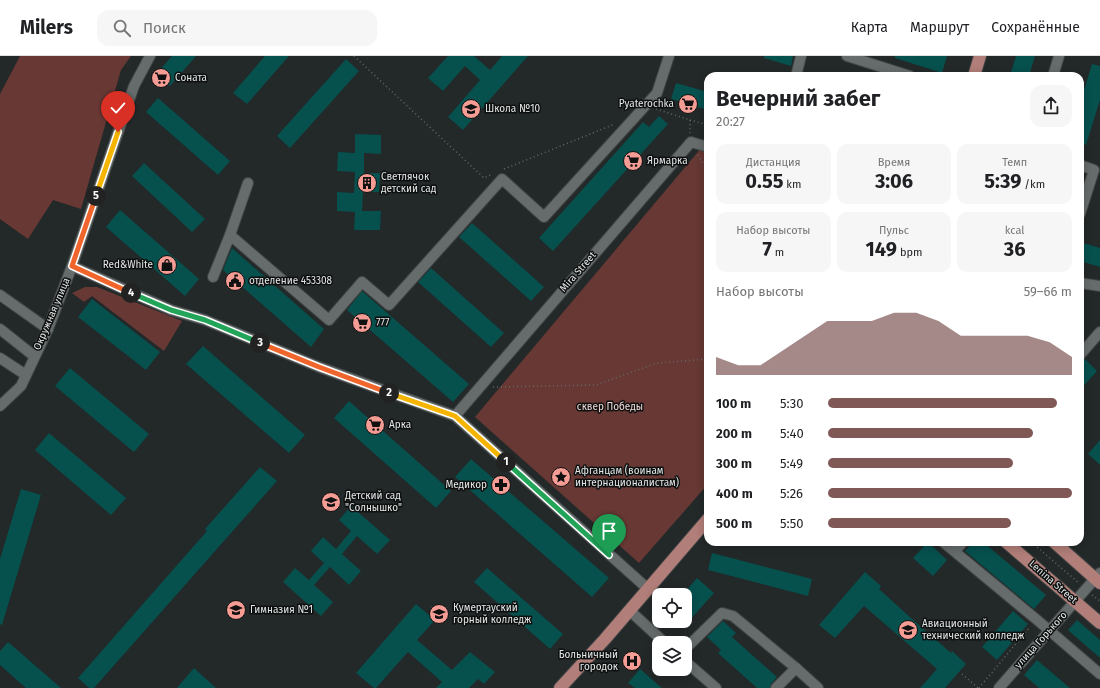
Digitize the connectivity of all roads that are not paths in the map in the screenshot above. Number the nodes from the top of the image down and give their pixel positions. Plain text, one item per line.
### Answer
1 (150, 56) edge
2 (669, 56) edge
3 (801, 56) edge
4 (847, 56) edge
5 (980, 56) edge
6 (1059, 56) edge
7 (797, 72) edge
8 (897, 72) edge
9 (975, 72) edge
10 (1054, 72) edge
11 (704, 146) edge
12 (1084, 166) edge
13 (248, 183) dead end
14 (1084, 201) edge
15 (230, 235) junction
16 (72, 266) junction
17 (213, 277) dead end
18 (1084, 283) edge
19 (1100, 286) edge
20 (0, 295) edge
21 (0, 329) edge
22 (48, 329) junction
23 (1100, 332) edge
24 (1084, 350) edge
25 (34, 356) junction
26 (0, 358) edge
27 (26, 375) junction
28 (0, 406) edge
29 (455, 416) junction
30 (704, 524) edge
31 (948, 546) edge
32 (959, 546) edge
33 (1011, 546) edge
34 (1059, 546) edge
35 (955, 551) junction
36 (1098, 578) edge
37 (648, 589) junction
38 (1076, 602) junction
39 (629, 610) junction
40 (1100, 623) edge
41 (1050, 630) junction
42 (657, 636) edge
43 (692, 642) edge
44 (692, 667) edge
45 (796, 668) junction
46 (1100, 674) edge
47 (560, 688) edge
48 (716, 688) edge
49 (776, 688) edge
50 (818, 688) edge
51 (999, 688) edge

1 - 16 street, Окружная улица
2 - 15 street
3 - 7 street
4 - 8 street
5 - 9 main road
6 - 10 street
11 - 29 street, Mira Street
12 - 14 street
13 - 15 street
15 - 17 street
16 - 22 street, Окружная улица
16 - 29 street
18 - 19 street
20 - 22 street
21 - 25 street
22 - 25 street, Окружная улица
23 - 24 street
25 - 27 street, Окружная улица
26 - 27 street
27 - 28 street, Окружная улица
29 - 37 street
30 - 37 main road
31 - 35 street
32 - 35 street
33 - 38 main road, Lenina Street
34 - 36 main road
35 - 41 street
36 - 38 street, улица Горького
37 - 39 main road
38 - 40 main road, Lenina Street
38 - 41 street, улица Горького
39 - 42 street
39 - 47 main road
41 - 46 street
41 - 51 street, улица Горького
43 - 45 street
44 - 48 street
45 - 49 street
45 - 50 street

